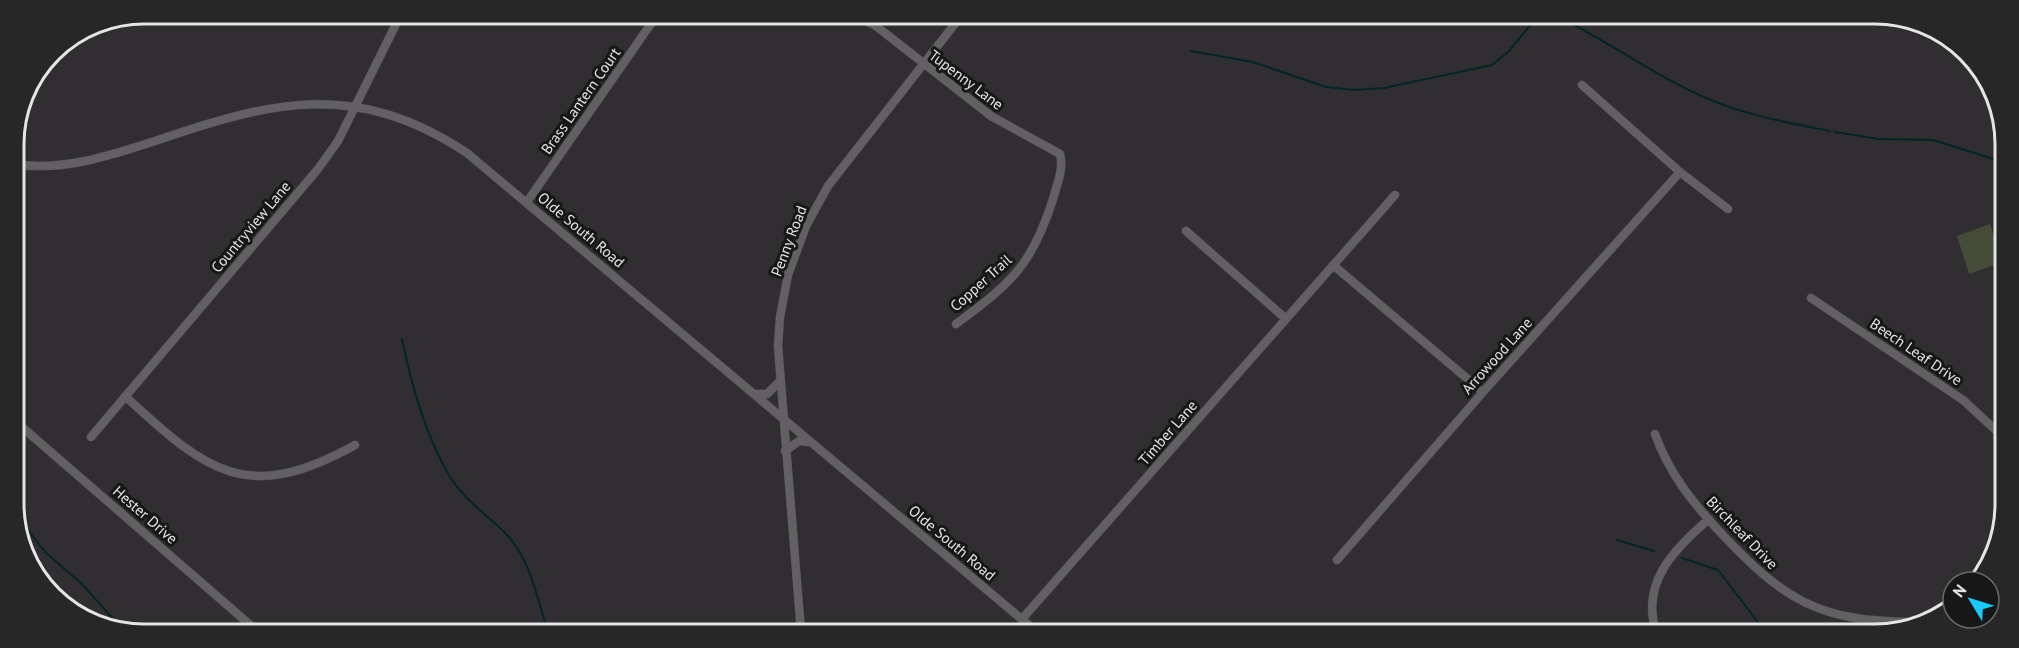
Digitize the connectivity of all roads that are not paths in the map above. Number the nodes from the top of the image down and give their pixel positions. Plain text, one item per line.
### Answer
1 (396, 24) edge
2 (651, 24) edge
3 (872, 24) edge
4 (954, 24) edge
5 (922, 63) junction
6 (1582, 85) dead end
7 (356, 105) junction
8 (1062, 162) joint
9 (24, 164) edge
10 (1680, 172) junction
11 (1395, 195) dead end
12 (527, 202) junction
13 (1728, 209) dead end
14 (1186, 231) dead end
15 (1334, 265) junction
16 (1811, 298) dead end
17 (1285, 318) junction
18 (956, 324) dead end
19 (779, 382) junction
20 (1482, 392) junction
21 (754, 394) junction
22 (125, 396) junction
23 (782, 419) junction
24 (24, 429) edge
25 (1995, 429) edge
26 (1655, 434) dead end
27 (91, 437) dead end
28 (809, 442) junction
29 (355, 445) dead end
30 (784, 451) junction
31 (1709, 519) junction
32 (1337, 560) dead end
33 (1022, 620) junction
34 (1902, 621) edge
35 (249, 624) edge
36 (800, 624) edge
37 (1027, 624) edge
38 (1654, 624) edge

1 - 7 street, Countryview Lane
2 - 12 street, Brass Lantern Court
3 - 5 street, Tupenny Lane
4 - 5 street, Penny Road
5 - 8 street, Tupenny Lane
5 - 19 street, Penny Road
6 - 10 street
7 - 9 street, Olde South Road
7 - 12 street, Olde South Road
7 - 22 street, Countryview Lane
8 - 18 street, Copper Trail
10 - 13 street
10 - 20 street, Arrowood Lane
11 - 15 street, Timber Lane
12 - 21 street, Olde South Road
14 - 17 street
15 - 17 street, Timber Lane
15 - 20 street
16 - 25 street, Beech Leaf Drive
17 - 33 street, Timber Lane
19 - 21 street
19 - 23 street, Penny Road
20 - 32 street, Arrowood Lane
21 - 23 street, Olde South Road
22 - 27 street, Countryview Lane
22 - 29 street
23 - 28 street, Olde South Road
23 - 30 street, Penny Road
24 - 35 street, Hester Drive
26 - 31 street, Birchleaf Drive
28 - 30 street
28 - 33 street, Olde South Road
30 - 36 street, Penny Road
31 - 34 street, Birchleaf Drive
31 - 38 street
33 - 37 street, Olde South Road

